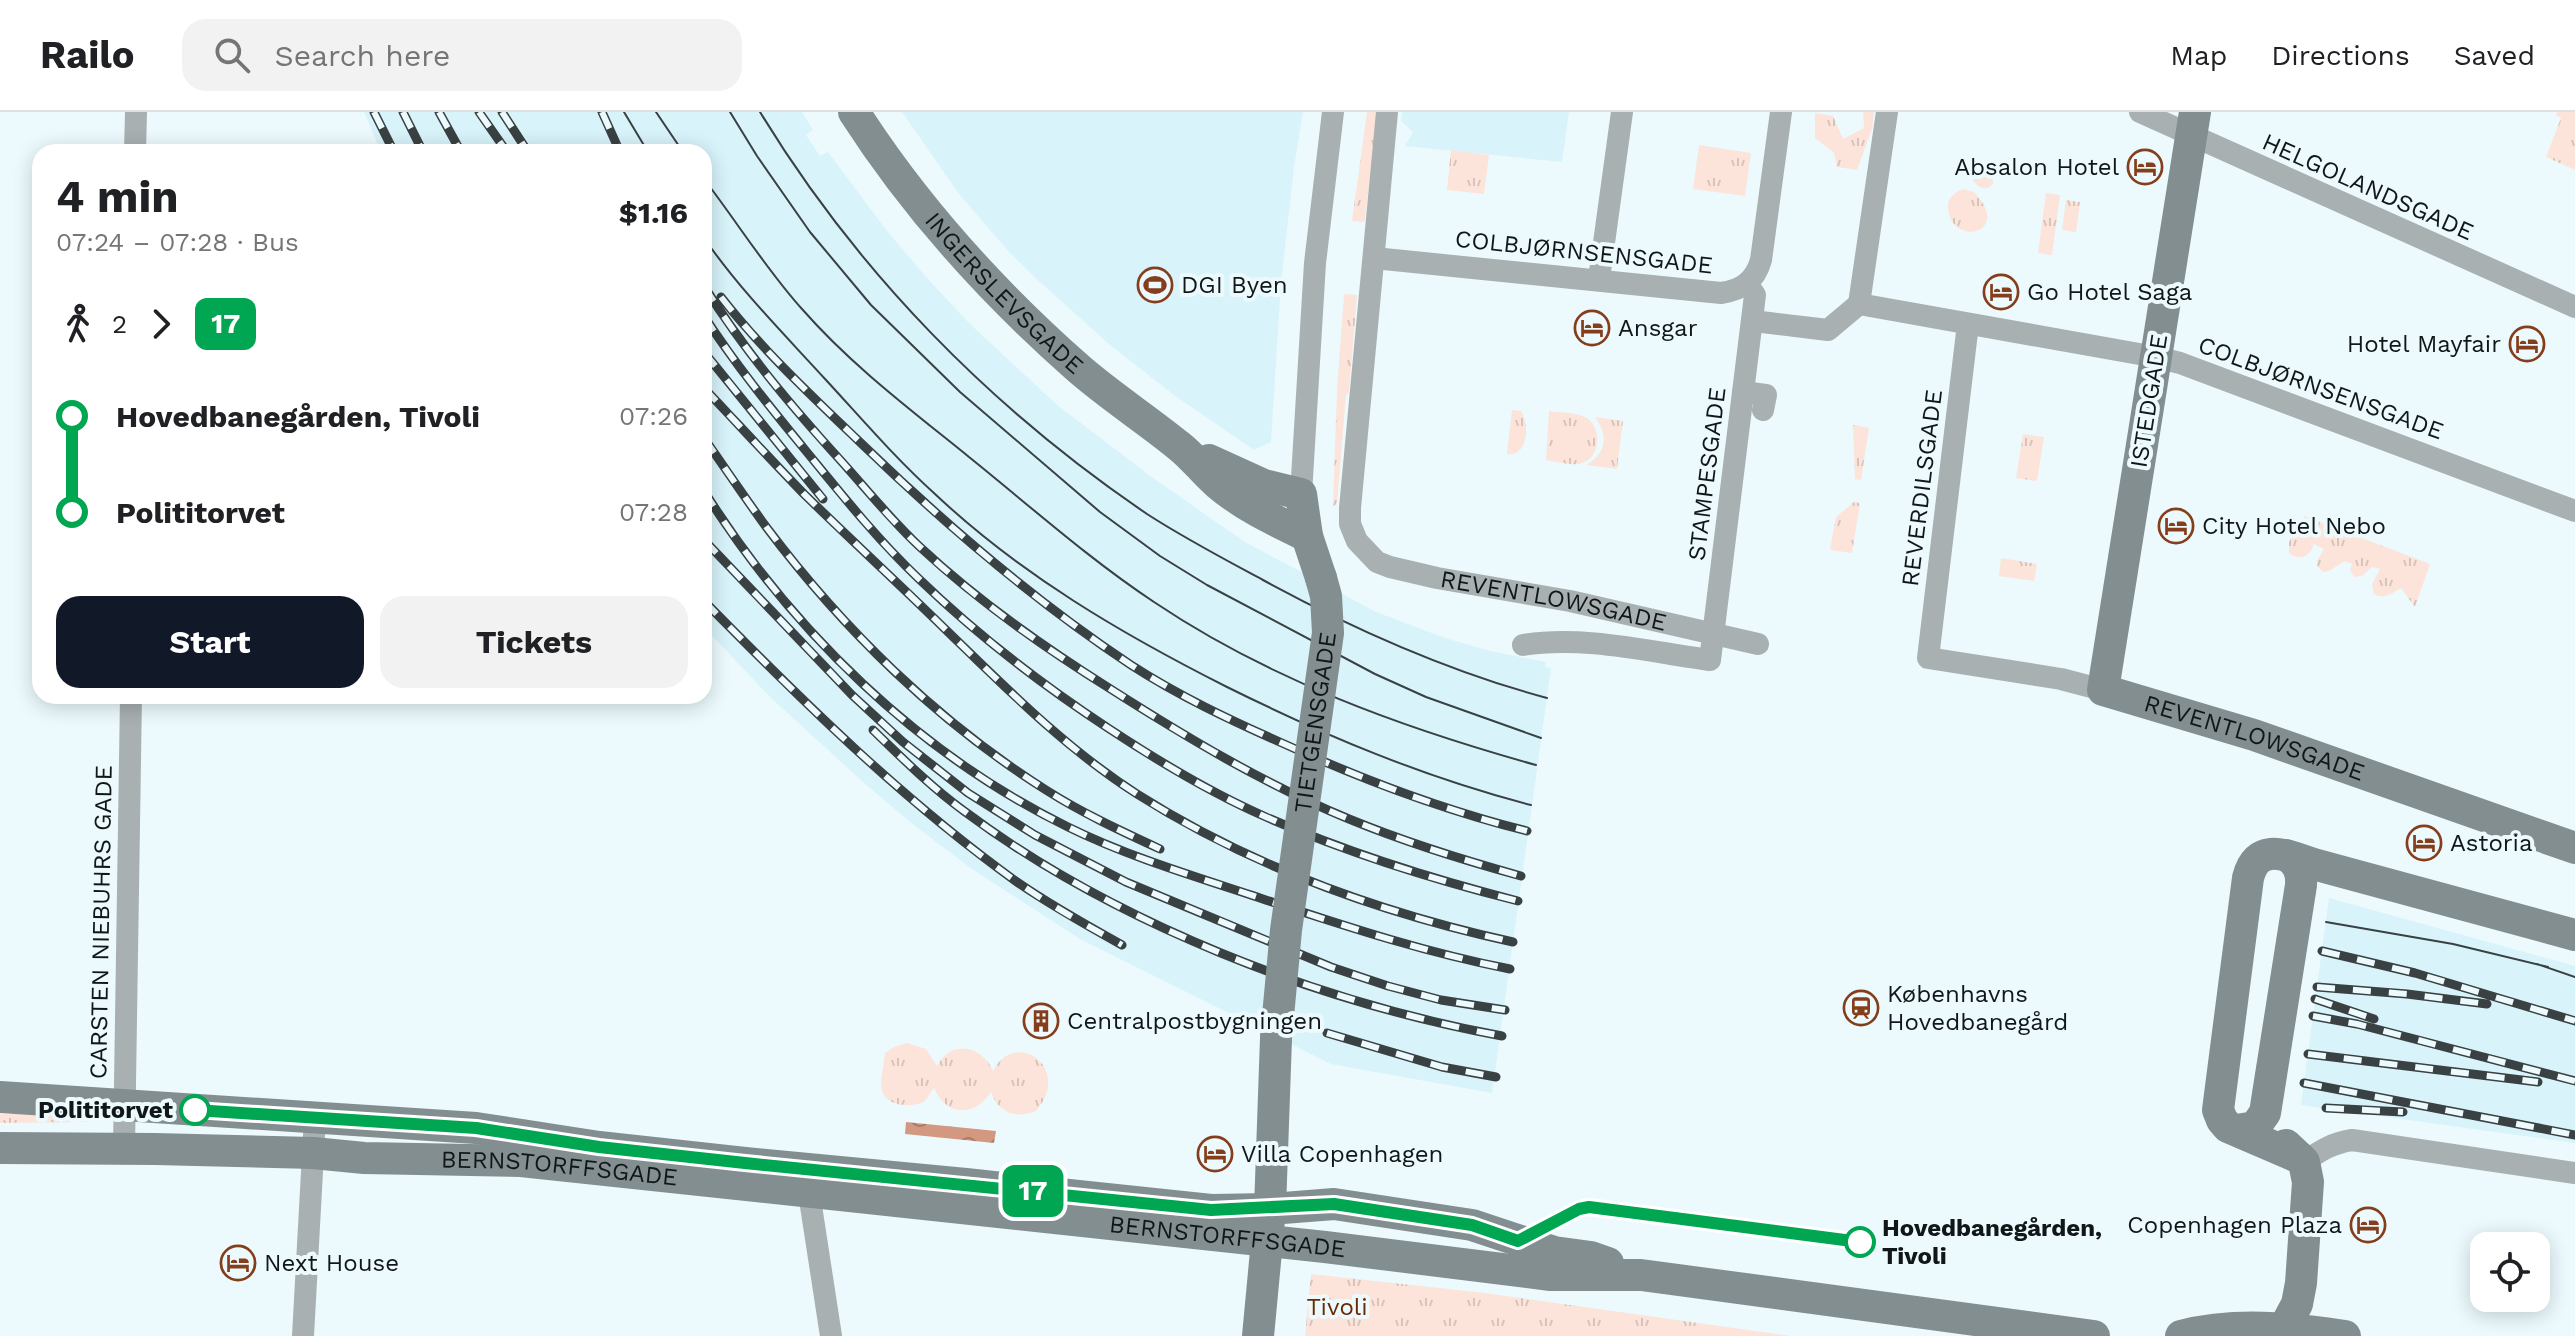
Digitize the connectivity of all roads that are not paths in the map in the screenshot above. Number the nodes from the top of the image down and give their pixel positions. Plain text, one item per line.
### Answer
1 (136, 112) edge
2 (854, 112) edge
3 (1333, 112) edge
4 (1387, 112) edge
5 (1622, 112) edge
6 (1781, 112) edge
7 (1887, 112) edge
8 (2140, 112) edge
9 (2193, 124) edge
10 (135, 144) edge
11 (1374, 258) junction
12 (1599, 279) junction
13 (1747, 283) junction
14 (1859, 304) junction
15 (2575, 307) edge
16 (1753, 321) junction
17 (1968, 324) junction
18 (2156, 357) junction
19 (1181, 447) junction
20 (1301, 494) junction
21 (2575, 511) edge
22 (1307, 536) junction
23 (1634, 615) junction
24 (1714, 633) junction
25 (1758, 644) dead end
26 (1523, 645) dead end
27 (1605, 646) junction
28 (1928, 658) joint
29 (2103, 690) junction
30 (131, 704) edge
31 (2575, 848) edge
32 (2286, 855) junction
33 (2575, 935) edge
34 (0, 1097) edge
35 (124, 1105) junction
36 (2265, 1113) junction
37 (315, 1117) junction
38 (2237, 1130) junction
39 (0, 1148) edge
40 (124, 1148) junction
41 (313, 1153) junction
42 (2302, 1160) junction
43 (2575, 1173) edge
44 (811, 1181) junction
45 (1270, 1209) junction
46 (1268, 1242) junction
47 (1641, 1275) junction
48 (2283, 1332) edge
49 (303, 1336) edge
50 (831, 1336) edge
51 (1258, 1336) edge
52 (2094, 1336) edge
53 (2181, 1336) edge
54 (2345, 1336) edge

1 - 10 street
2 - 19 street, INGERSLEVSGADE
3 - 20 street, TIETGENSGADE
4 - 11 street
5 - 12 street
6 - 13 street
7 - 14 street
8 - 9 street, HELGOLANDSGADE
9 - 15 street, HELGOLANDSGADE
9 - 18 street, ISTEDGADE
11 - 12 street, COLBJØRNSENSGADE
11 - 23 street, REVENTLOWSGADE
12 - 13 street, COLBJØRNSENSGADE
13 - 16 street, COLBJØRNSENSGADE
14 - 16 street
14 - 17 street, COLBJØRNSENSGADE
16 - 24 street, STAMPESGADE
17 - 18 street, COLBJØRNSENSGADE
17 - 28 street, REVERDILSGADE
18 - 21 street, COLBJØRNSENSGADE
18 - 29 street, ISTEDGADE
19 - 20 street, INGERSLEVSGADE
19 - 22 street, INGERSLEVSGADE
20 - 22 street, TIETGENSGADE
22 - 45 street, TIETGENSGADE, bridge
23 - 24 street, REVENTLOWSGADE
23 - 27 street
24 - 25 street, REVENTLOWSGADE
24 - 27 street
26 - 27 street
28 - 29 street, REVENTLOWSGADE
29 - 31 street, REVENTLOWSGADE
30 - 35 street, CARSTEN NIEBUHRS GADE
32 - 33 street
32 - 36 street
32 - 38 street
34 - 35 street, BERNSTORFFSGADE
35 - 37 street, BERNSTORFFSGADE
35 - 40 street, CARSTEN NIEBUHRS GADE
36 - 38 street
36 - 42 street
37 - 41 street
37 - 44 street, BERNSTORFFSGADE
38 - 42 street
39 - 40 street, BERNSTORFFSGADE
40 - 41 street, BERNSTORFFSGADE
41 - 44 street, BERNSTORFFSGADE
41 - 49 street
42 - 43 street
42 - 48 street
44 - 45 street, BERNSTORFFSGADE
44 - 46 street, BERNSTORFFSGADE
44 - 50 street
45 - 46 street, TIETGENSGADE
45 - 47 street, BERNSTORFFSGADE
46 - 47 street, BERNSTORFFSGADE
46 - 51 street, TIETGENSGADE
47 - 52 street, BERNSTORFFSGADE
48 - 53 street
48 - 54 street

